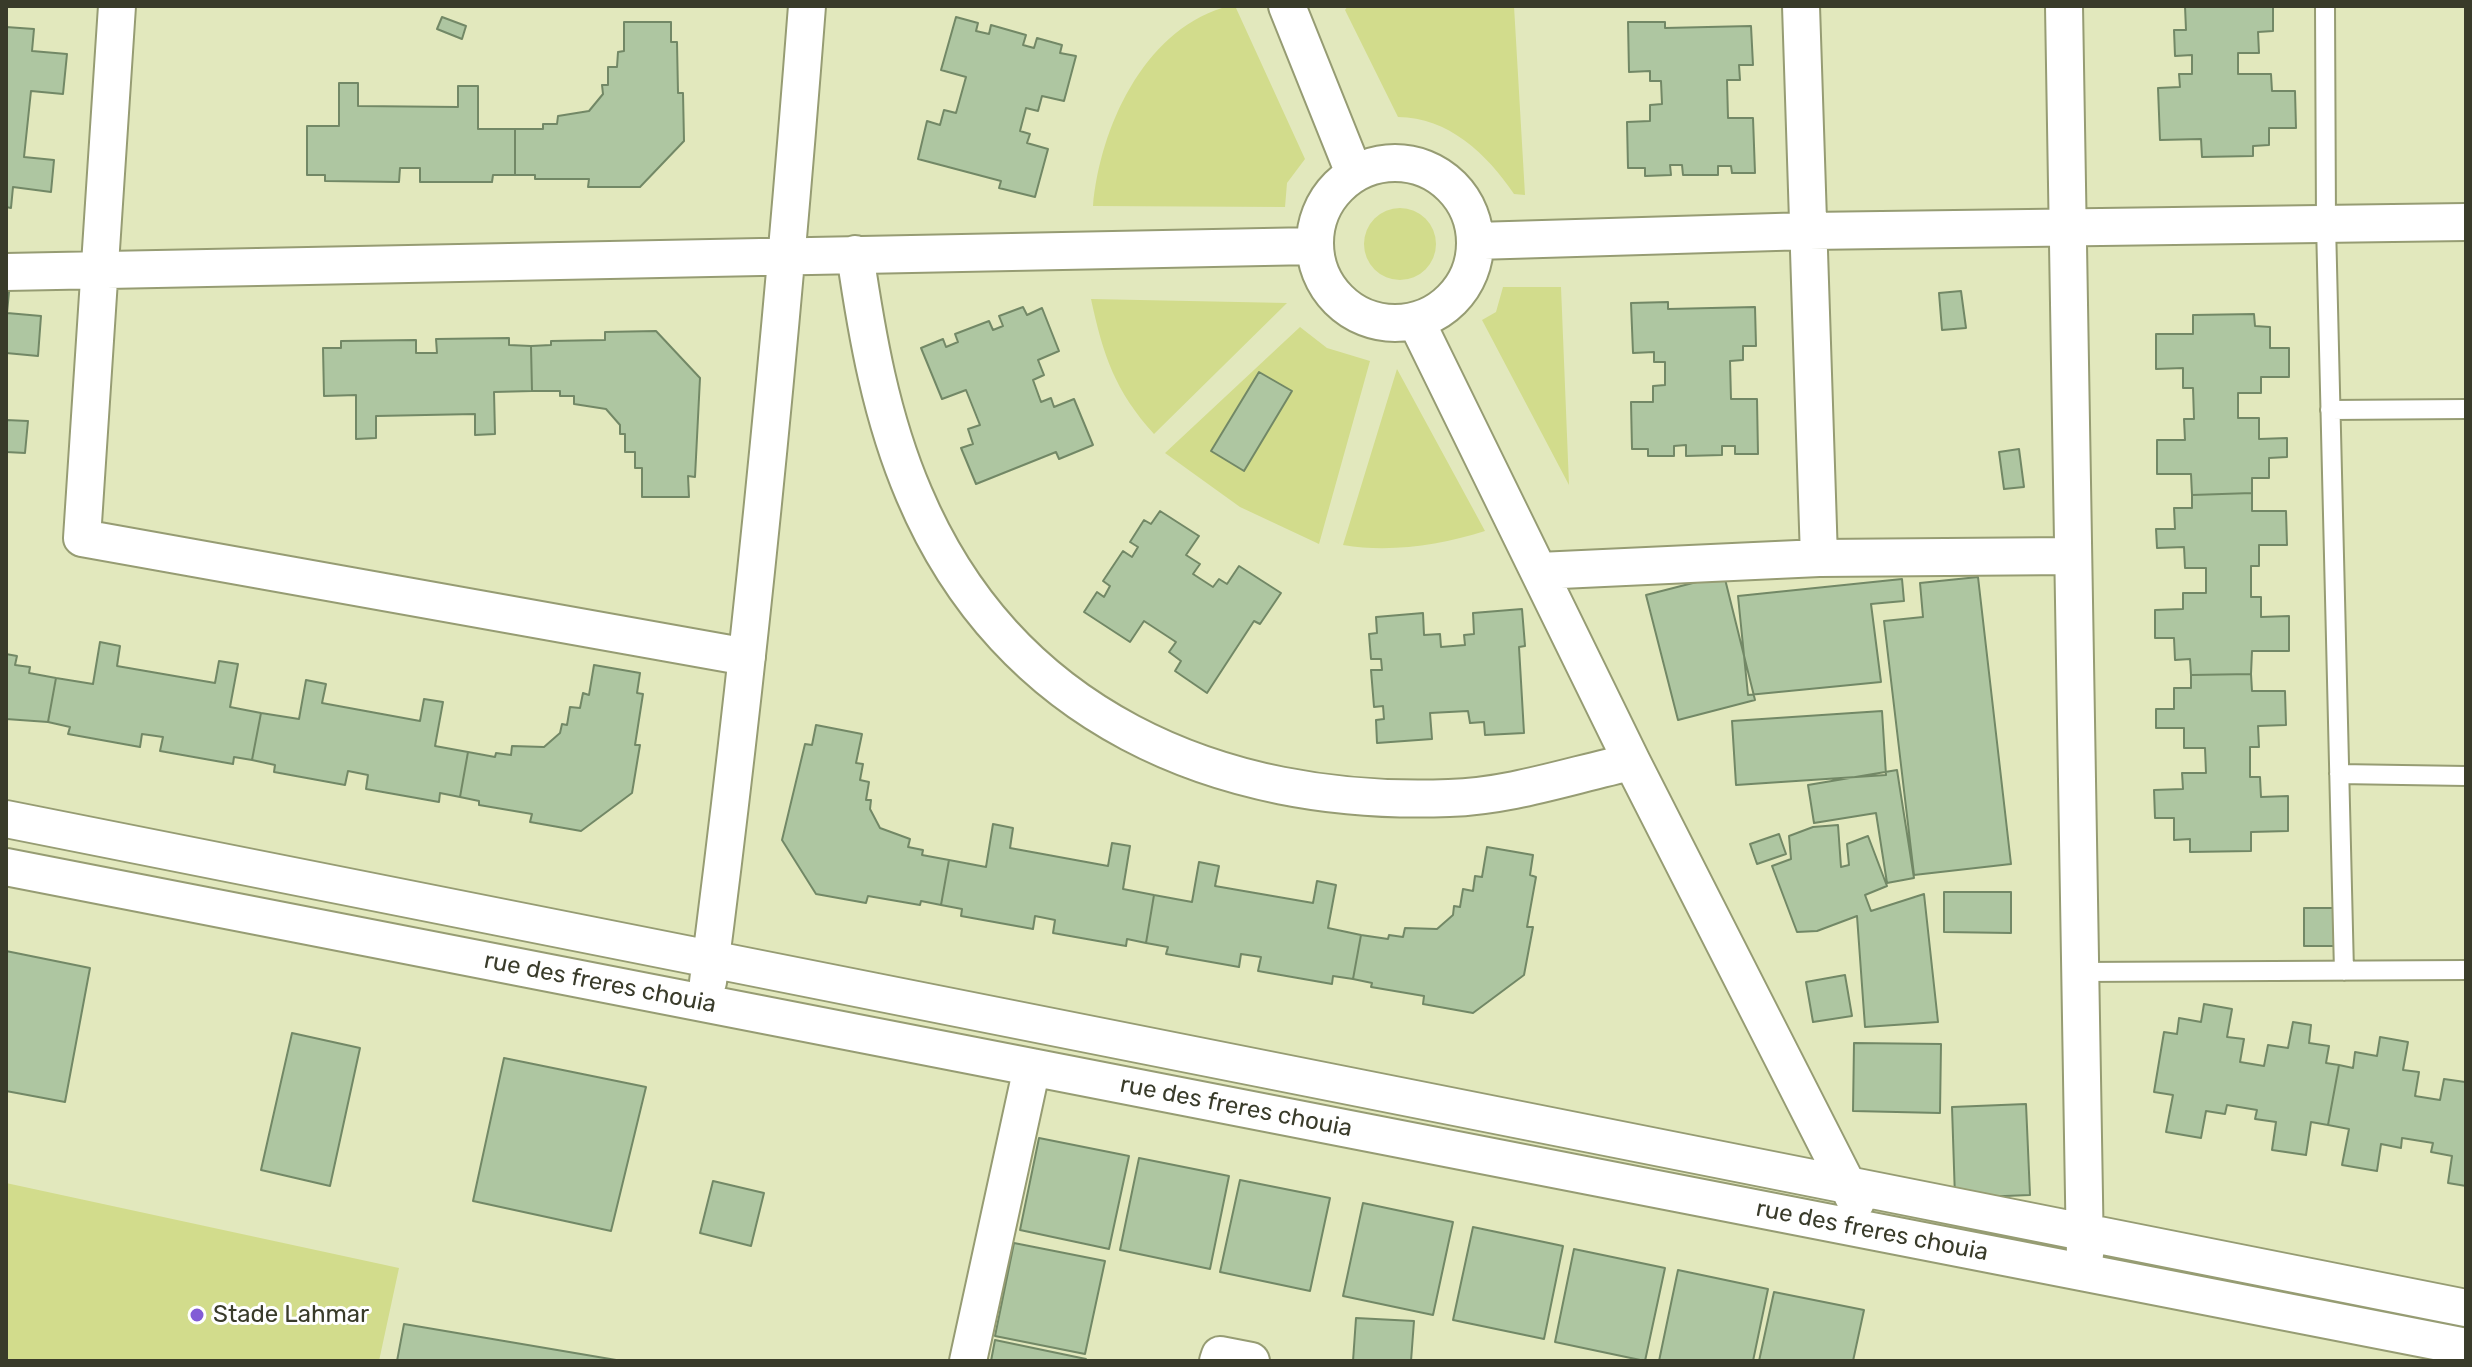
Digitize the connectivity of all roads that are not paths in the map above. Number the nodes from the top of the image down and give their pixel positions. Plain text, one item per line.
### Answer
1 (117, 6) edge
2 (807, 6) edge
3 (1287, 6) edge
4 (1801, 6) edge
5 (2064, 6) edge
6 (2325, 6) edge
7 (1354, 173) junction
8 (2466, 222) edge
9 (2326, 224) junction
10 (2068, 229) junction
11 (1809, 231) junction
12 (1476, 241) junction
13 (1314, 246) junction
14 (788, 254) junction
15 (855, 254) junction
16 (100, 270) junction
17 (6, 272) edge
18 (1416, 321) junction
19 (2466, 409) edge
20 (2330, 410) junction
21 (2073, 556) junction
22 (1819, 558) junction
23 (1539, 571) junction
24 (747, 657) junction
25 (1632, 762) junction
26 (2339, 774) junction
27 (2466, 776) edge
28 (6, 819) edge
29 (6, 867) edge
30 (711, 959) junction
31 (2466, 970) edge
32 (2344, 971) junction
33 (2080, 972) junction
34 (705, 1004) junction
35 (1032, 1067) junction
36 (1850, 1185) junction
37 (1865, 1230) junction
38 (2085, 1232) junction
39 (2085, 1273) junction
40 (2466, 1308) edge
41 (2466, 1347) edge
42 (968, 1361) edge
43 (1218, 1361) edge
44 (1251, 1361) edge

1 - 16 street
2 - 14 street
3 - 7 street
4 - 11 street
5 - 10 street
6 - 9 lane
7 - 12 street
7 - 13 street
8 - 9 street
9 - 10 street
9 - 20 lane
10 - 11 street
10 - 21 street
11 - 12 street
11 - 22 street
12 - 18 street
13 - 15 street
13 - 18 street
14 - 15 street
14 - 16 street
14 - 24 street
15 - 25 street
16 - 17 street
16 - 24 street
18 - 23 street
19 - 20 lane
20 - 26 lane
21 - 22 street
21 - 33 street
22 - 23 street
23 - 25 street
24 - 30 street
25 - 36 street
26 - 27 lane
26 - 32 lane
28 - 30 street
29 - 34 street, rue des freres chouia
30 - 34 street
30 - 36 street
31 - 32 lane
32 - 33 lane
33 - 38 street
34 - 35 street, rue des freres chouia
35 - 37 street, rue des freres chouia
35 - 42 street
36 - 37 street
36 - 38 street
37 - 39 street, rue des freres chouia
38 - 39 street
38 - 40 street
39 - 41 street, rue des freres chouia
43 - 44 street

